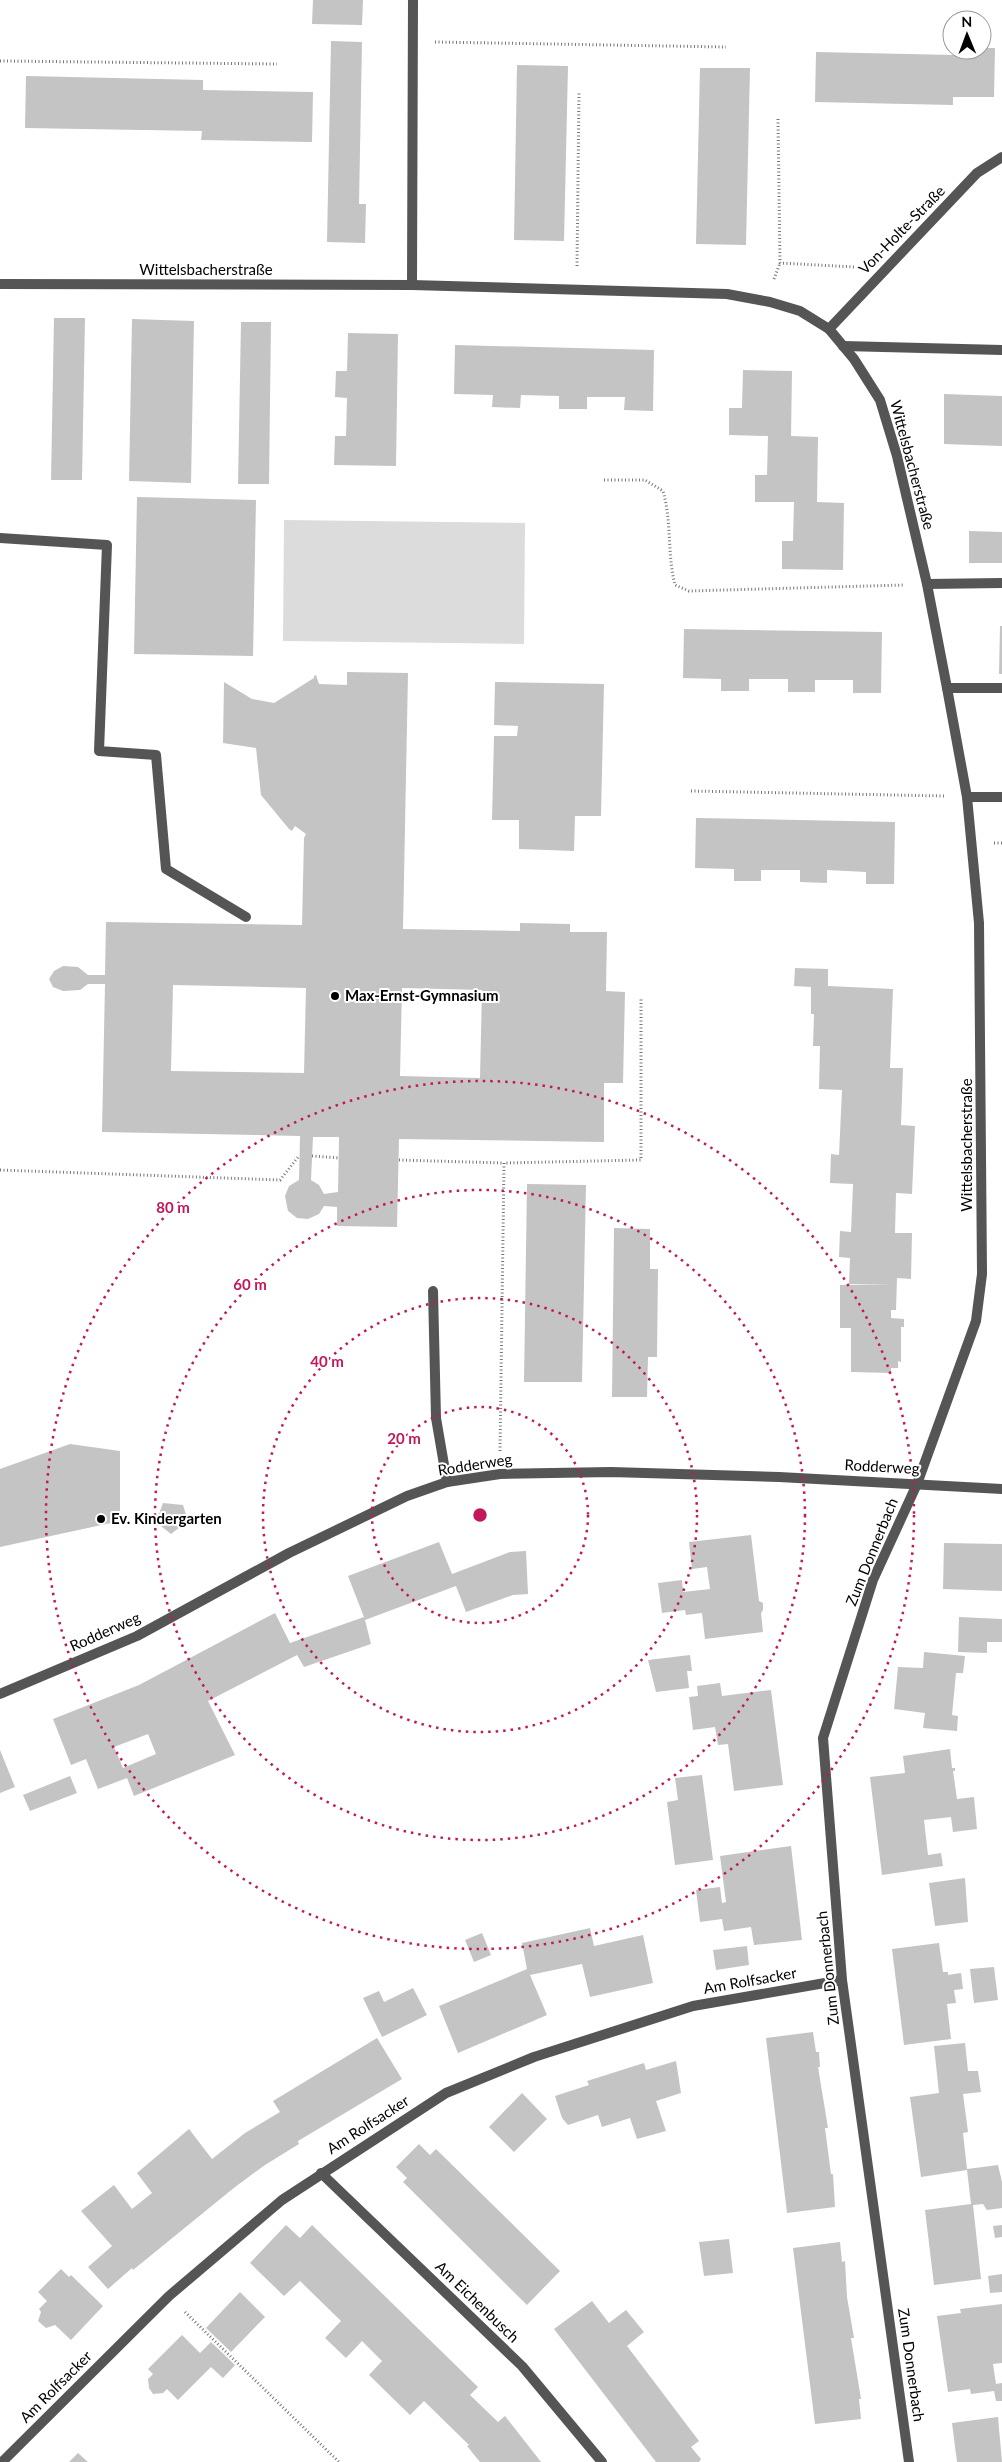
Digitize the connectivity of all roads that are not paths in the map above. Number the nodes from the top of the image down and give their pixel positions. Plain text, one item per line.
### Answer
1 (412, 0) edge
2 (1002, 157) edge
3 (0, 284) edge
4 (412, 285) junction
5 (829, 329) junction
6 (843, 346) junction
7 (1002, 350) edge
8 (0, 538) edge
9 (1002, 582) edge
10 (927, 584) junction
11 (947, 688) junction
12 (1002, 688) edge
13 (967, 797) junction
14 (1002, 797) edge
15 (246, 917) dead end
16 (433, 1291) dead end
17 (447, 1482) junction
18 (917, 1484) junction
19 (1002, 1489) edge
20 (0, 1694) edge
21 (842, 1980) junction
22 (321, 2173) junction
23 (2, 2462) edge
24 (602, 2462) edge
25 (909, 2462) edge

1 - 4 street
2 - 5 street, Von-Holte-Straße
3 - 4 street, Wittelsbacherstraße
4 - 5 street, Wittelsbacherstraße
5 - 6 street, Wittelsbacherstraße
6 - 7 street
6 - 10 street, Wittelsbacherstraße
8 - 15 street
9 - 10 street
10 - 11 street, Wittelsbacherstraße
11 - 12 street
11 - 13 street, Wittelsbacherstraße
13 - 14 street
13 - 18 street, Wittelsbacherstraße
16 - 17 street
17 - 18 street, Rodderweg
17 - 20 street, Rodderweg
18 - 19 street, Rodderweg
18 - 21 street, Zum Donnerbach
21 - 22 street, Am Rolfsacker
21 - 25 street, Zum Donnerbach
22 - 23 street, Am Rolfsacker
22 - 24 street, Am Eichenbusch

